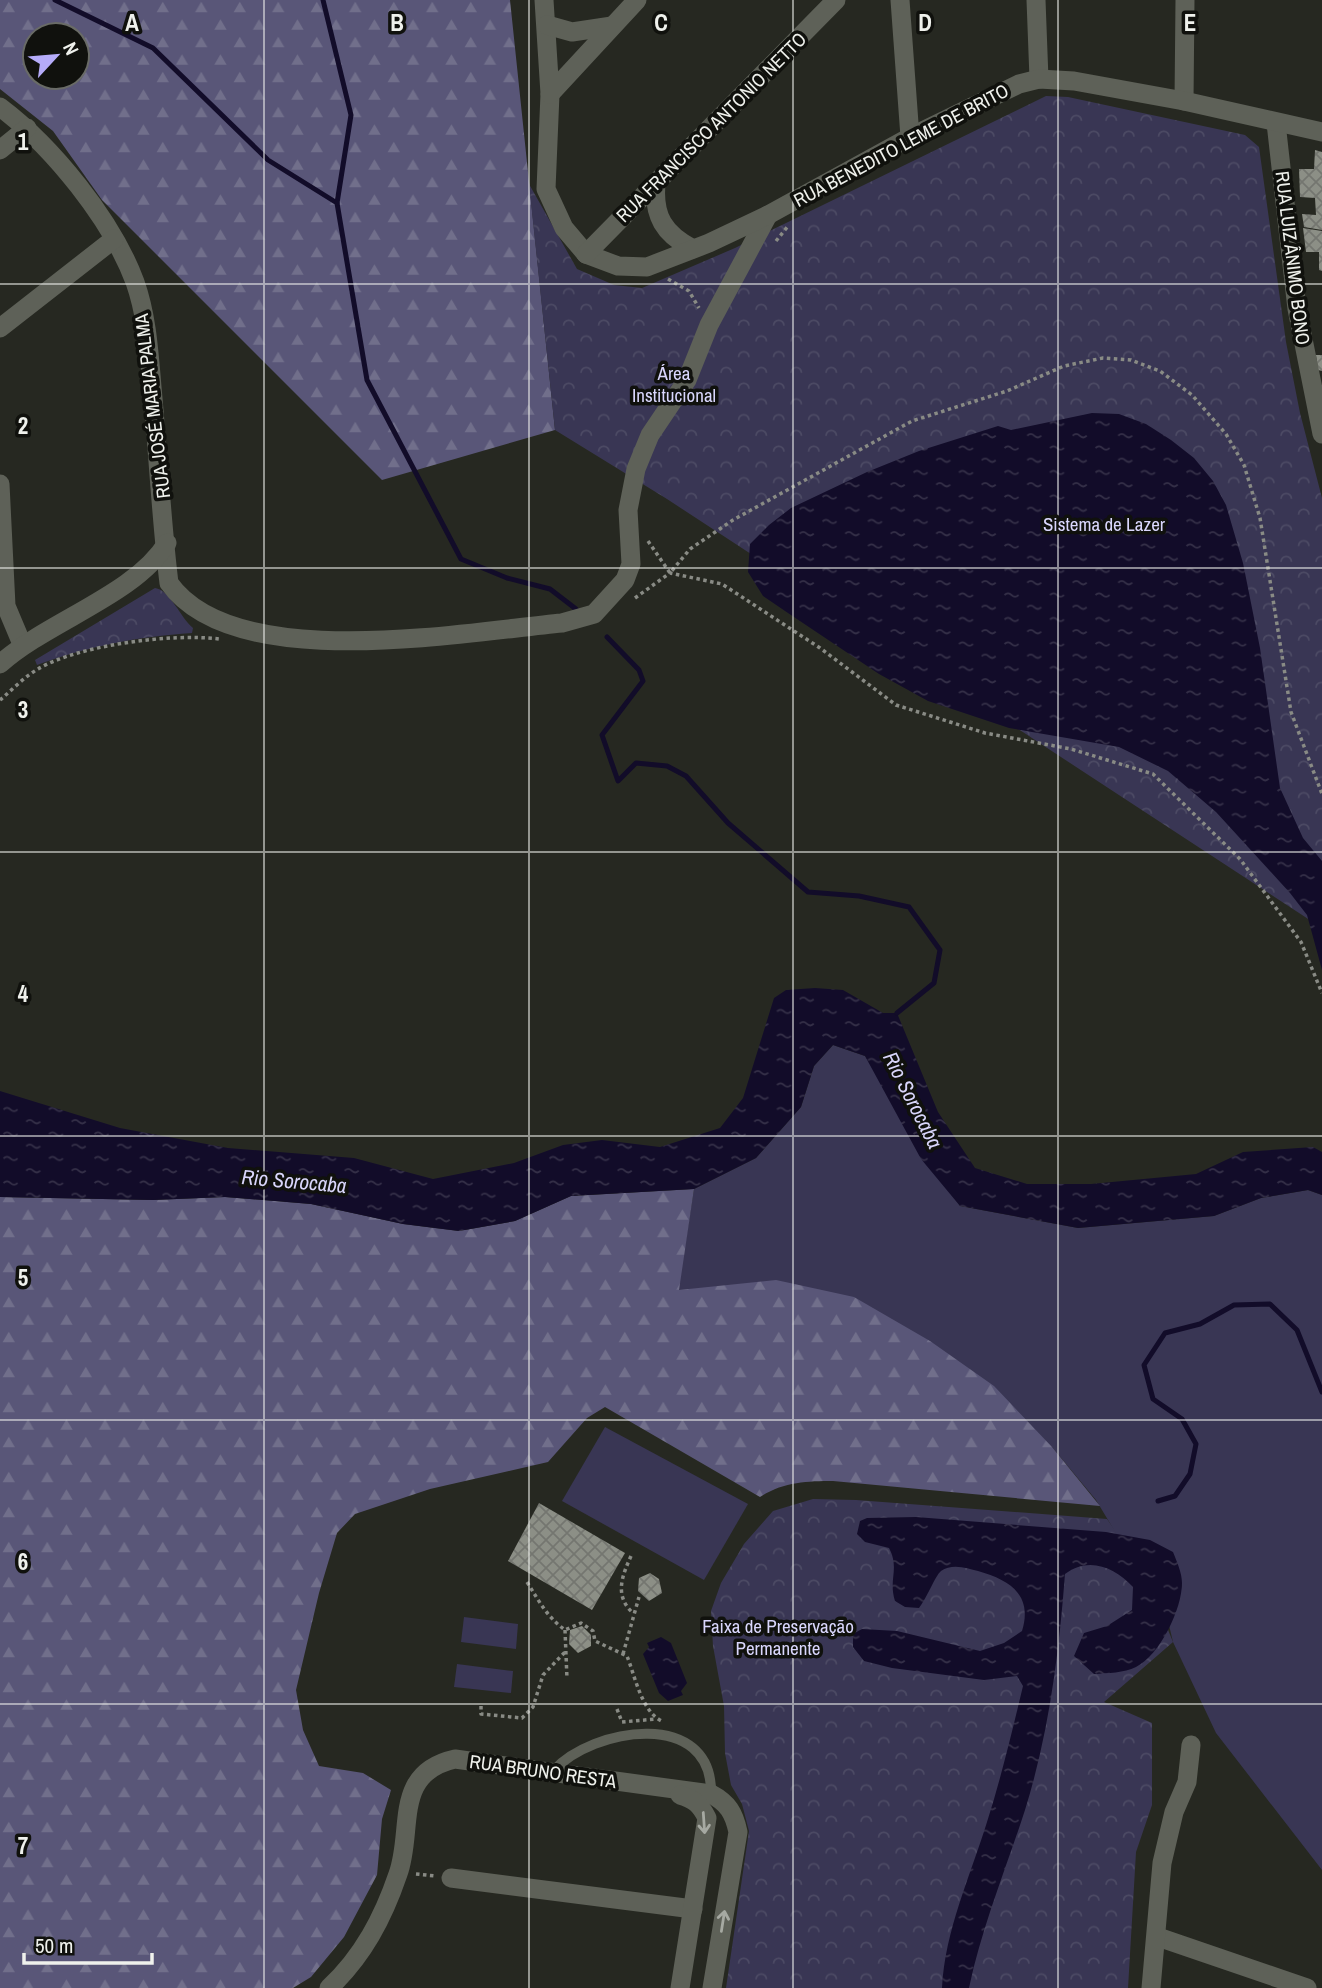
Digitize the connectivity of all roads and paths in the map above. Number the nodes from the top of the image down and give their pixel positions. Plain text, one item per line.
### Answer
1 (544, 0) edge
2 (637, 0) edge
3 (836, 0) edge
4 (900, 0) edge
5 (1036, 0) edge
6 (1185, 0) edge
7 (547, 25) junction
8 (612, 26) junction
9 (1039, 79) junction
10 (550, 94) junction
11 (1184, 101) junction
12 (0, 107) edge
13 (1276, 123) junction
14 (27, 128) junction
15 (1322, 132) edge
16 (910, 137) junction
17 (0, 150) edge
18 (656, 184) junction
19 (768, 215) junction
20 (114, 239) junction
21 (693, 249) junction
22 (586, 254) junction
23 (647, 267) junction
24 (709, 325) junction
25 (0, 328) edge
26 (1322, 434) edge
27 (0, 484) edge
28 (167, 544) junction
29 (670, 573) dead end
30 (766, 615) dead end
31 (22, 644) junction
32 (0, 664) edge
33 (1322, 794) edge
34 (1322, 993) edge
35 (631, 1556) dead end
36 (527, 1582) dead end
37 (639, 1597) dead end
38 (633, 1613) junction
39 (565, 1630) junction
40 (567, 1650) junction
41 (623, 1654) junction
42 (567, 1679) dead end
43 (481, 1706) dead end
44 (617, 1709) dead end
45 (656, 1719) junction
46 (668, 1723) dead end
47 (1191, 1745) dead end
48 (553, 1772) junction
49 (655, 1787) junction
50 (711, 1794) junction
51 (400, 1871) junction
52 (451, 1878) joint
53 (693, 1909) junction
54 (1158, 1937) junction
55 (329, 1988) edge
56 (680, 1988) edge
57 (712, 1988) edge
58 (1151, 1988) edge
59 (1307, 1988) edge

1 - 7 street
2 - 8 street
3 - 18 street, RUA FRANCISCO ANTONIO NETTO
4 - 16 street
5 - 9 street
6 - 11 street
7 - 8 street
7 - 10 street
8 - 10 street
9 - 11 street, RUA BENEDITO LEME DE BRITO
9 - 16 street, RUA BENEDITO LEME DE BRITO
10 - 22 street
11 - 13 street, RUA BENEDITO LEME DE BRITO
12 - 14 street, RUA JOSÉ MARIA PALMA
13 - 15 street, RUA BENEDITO LEME DE BRITO
13 - 26 street, RUA LUIZ ÂNIMO BONO
14 - 17 street
14 - 20 street, RUA JOSÉ MARIA PALMA
16 - 19 street, RUA BENEDITO LEME DE BRITO
18 - 21 street
18 - 22 street, RUA FRANCISCO ANTONIO NETTO
19 - 21 street, RUA BENEDITO LEME DE BRITO
19 - 24 street, RUA JOSÉ MARIA PALMA
20 - 25 street
20 - 28 street, RUA JOSÉ MARIA PALMA
21 - 23 street, RUA BENEDITO LEME DE BRITO
22 - 23 street, RUA BENEDITO LEME DE BRITO
23 - 24 path
24 - 28 street, RUA JOSÉ MARIA PALMA
27 - 31 street
28 - 31 street
29 - 33 path
30 - 34 path
31 - 32 street
35 - 38 path
36 - 39 path
37 - 38 path
38 - 41 path
39 - 40 path
39 - 41 path
40 - 42 path
40 - 43 path
41 - 45 path
44 - 45 path
45 - 46 path
47 - 54 street
48 - 49 street, RUA BRUNO RESTA
48 - 50 lane
48 - 51 street, RUA BRUNO RESTA
49 - 50 street
49 -> 53 street
57 -> 50 street
51 - 52 path
51 - 55 street, RUA BRUNO RESTA
52 - 53 street
53 - 56 street
54 - 58 street
54 - 59 street

